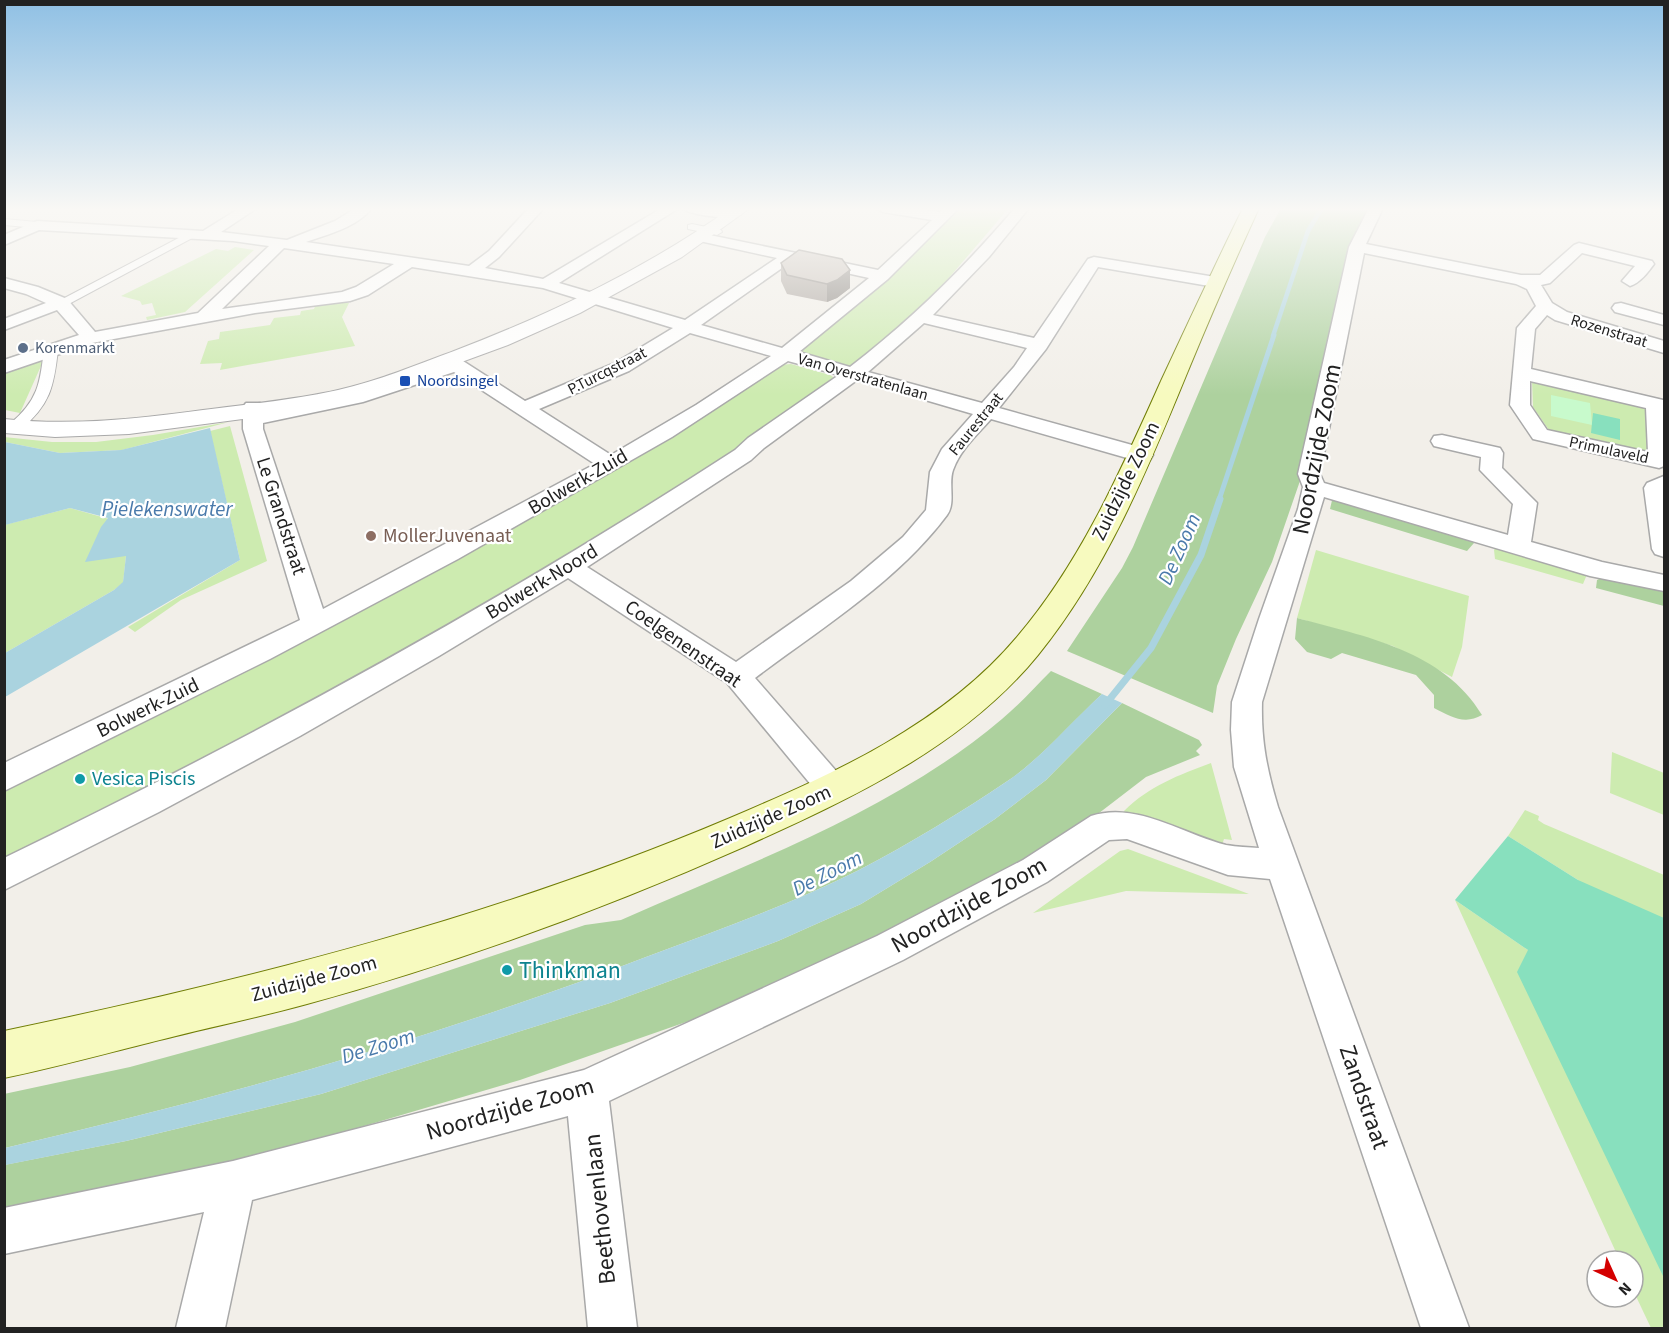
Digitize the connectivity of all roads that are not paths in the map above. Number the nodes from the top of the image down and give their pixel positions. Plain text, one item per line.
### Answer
1 (127, 270) edge
2 (255, 270) edge
3 (395, 270) edge
4 (467, 270) edge
5 (569, 270) edge
6 (647, 270) edge
7 (769, 270) edge
8 (855, 270) edge
9 (888, 270) edge
10 (967, 270) edge
11 (1089, 270) edge
12 (1144, 270) edge
13 (1221, 270) edge
14 (1353, 270) edge
15 (1472, 270) edge
16 (1555, 270) edge
17 (1640, 270) edge
18 (472, 271) joint
19 (882, 276) junction
20 (1521, 280) junction
21 (1630, 281) dead end
22 (1215, 282) junction
23 (4, 283) edge
24 (546, 284) junction
25 (590, 300) junction
26 (61, 303) junction
27 (1545, 306) junction
28 (1621, 308) dead end
29 (204, 317) junction
30 (920, 318) junction
31 (1665, 320) edge
32 (4, 325) edge
33 (687, 327) junction
34 (90, 338) junction
35 (1040, 345) junction
36 (1665, 347) edge
37 (51, 349) junction
38 (784, 355) junction
39 (4, 367) edge
40 (1521, 373) junction
41 (854, 374) junction
42 (523, 409) junction
43 (985, 411) junction
44 (252, 412) junction
45 (10, 427) edge
46 (1443, 441) dead end
47 (1142, 454) junction
48 (610, 464) junction
49 (1665, 483) edge
50 (1314, 487) junction
51 (1518, 547) junction
52 (1665, 549) edge
53 (569, 567) junction
54 (1665, 583) edge
55 (315, 624) junction
56 (737, 676) junction
57 (4, 778) edge
58 (833, 789) junction
59 (1283, 866) junction
60 (4, 874) edge
61 (4, 1055) edge
62 (587, 1090) junction
63 (233, 1183) junction
64 (4, 1231) edge
65 (201, 1329) edge
66 (613, 1329) edge
67 (1445, 1329) edge

1 - 26 street
2 - 29 street
3 - 29 street
4 - 18 street, Van Overstratenlaan
5 - 24 street
6 - 25 street
7 - 33 street, P.Turcqstraat
8 - 19 street
9 - 19 street, Bolwerk-Zuid
10 - 30 street, Bolwerk-Noord
11 - 35 street, Faurestraat
12 - 22 street, Faurestraat
13 - 22 main road, Zuidzijde Zoom
14 - 50 street, Noordzijde Zoom
15 - 20 street
16 - 20 street
17 - 21 street
18 - 24 street, Van Overstratenlaan
19 - 38 street, Bolwerk-Zuid
20 - 27 street, Rozenstraat
22 - 47 main road, Zuidzijde Zoom
23 - 26 street
24 - 25 street, Van Overstratenlaan
25 - 33 street, Van Overstratenlaan
25 - 44 street
26 - 32 street
26 - 34 street
27 - 36 street, Rozenstraat
27 - 40 street, Primulaveld
28 - 31 street
29 - 34 street
30 - 35 street
30 - 41 street, Bolwerk-Noord
33 - 38 street, Van Overstratenlaan
33 - 42 street, P.Turcqstraat
34 - 37 street
35 - 43 street, Faurestraat
37 - 39 street
37 - 45 street
38 - 41 street, Van Overstratenlaan
38 - 48 street, Bolwerk-Zuid
40 - 40 street, Primulaveld
41 - 43 street, Van Overstratenlaan
41 - 53 street, Bolwerk-Noord
42 - 44 street
42 - 48 street
43 - 47 street, Van Overstratenlaan
43 - 56 street, Faurestraat
44 - 45 street
44 - 55 street, Le Grandstraat
46 - 51 street
47 - 58 main road, Zuidzijde Zoom
48 - 55 street, Bolwerk-Zuid
49 - 52 street, Primulaveld
50 - 51 street
50 - 59 street, Noordzijde Zoom
51 - 54 street
53 - 56 street, Coelgenenstraat
53 - 60 street, Bolwerk-Noord
55 - 57 street, Bolwerk-Zuid
56 - 58 street, Coelgenenstraat
58 - 61 main road, Zuidzijde Zoom
59 - 62 street, Noordzijde Zoom
59 - 67 street, Zandstraat
62 - 63 street, Noordzijde Zoom
62 - 66 street, Beethovenlaan
63 - 64 street, Noordzijde Zoom
63 - 65 street

